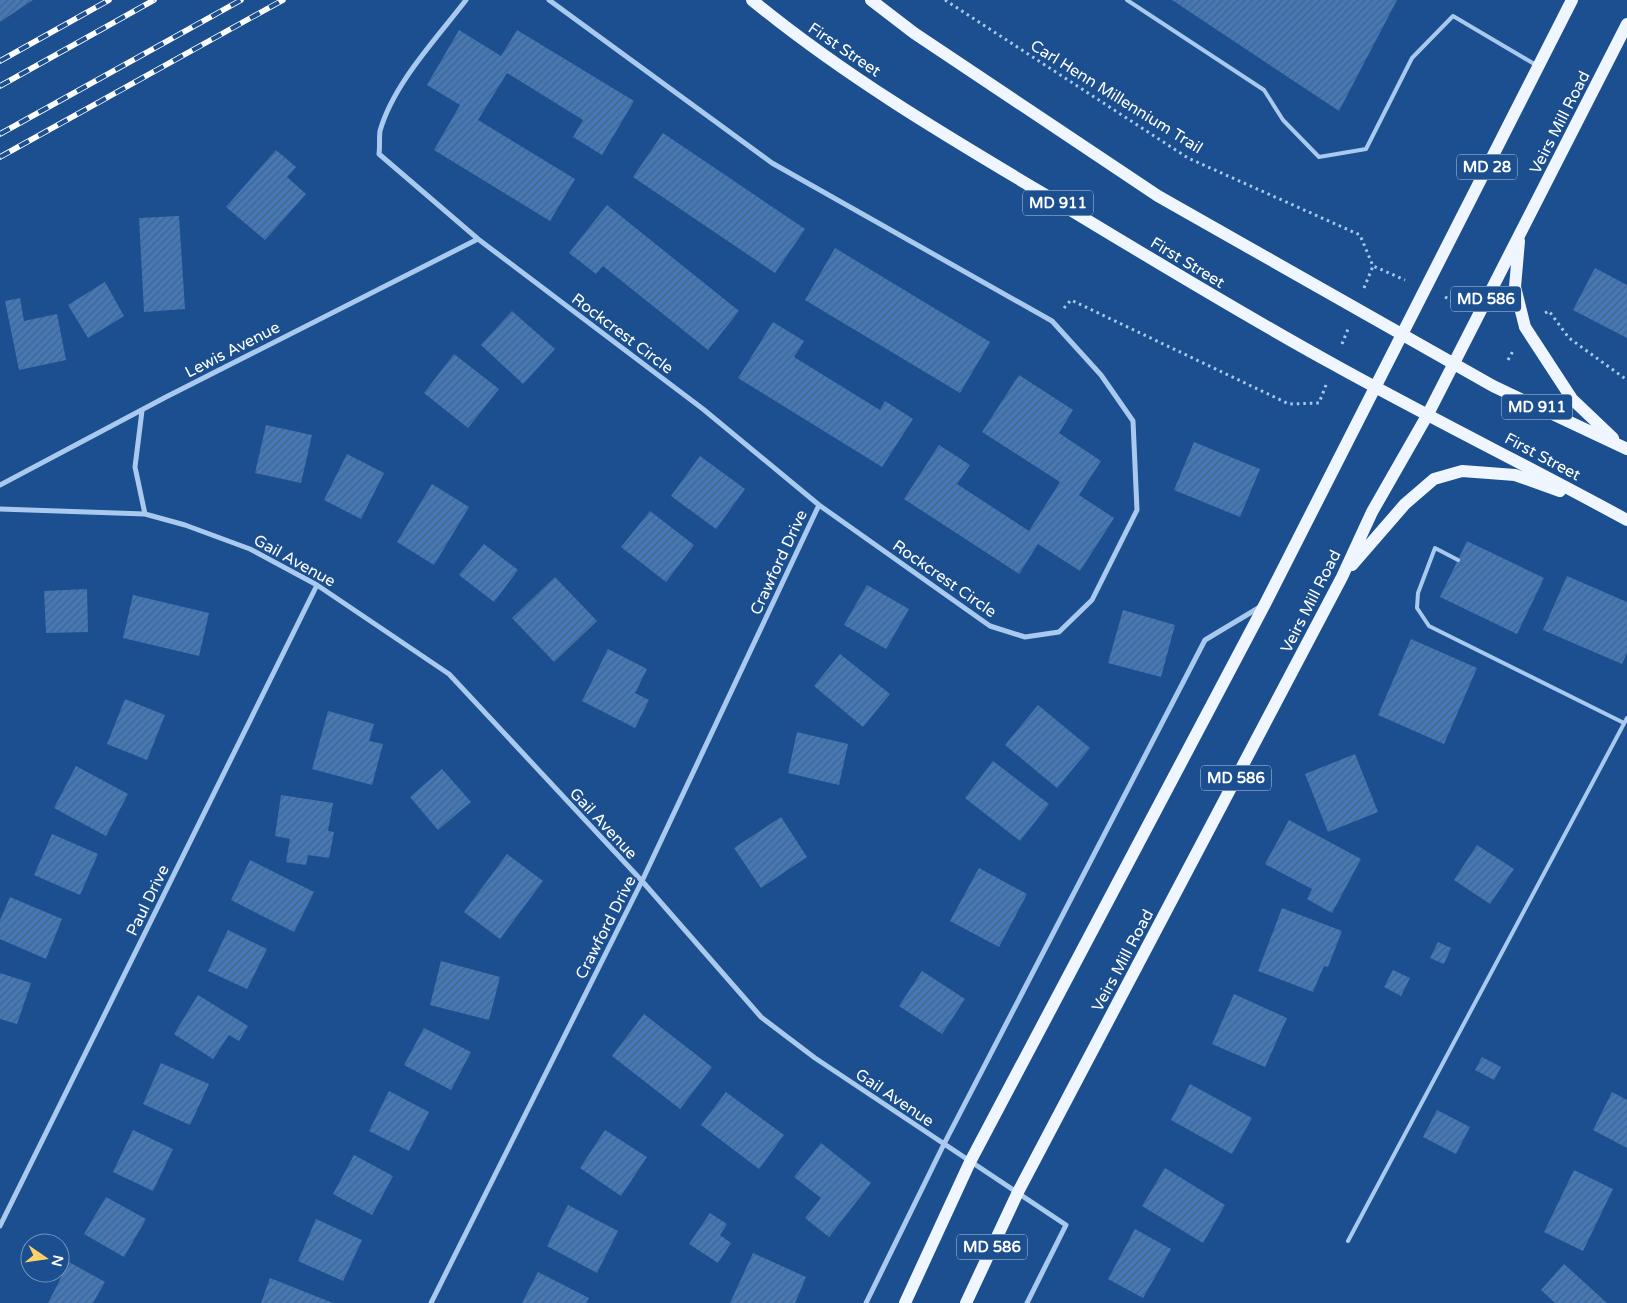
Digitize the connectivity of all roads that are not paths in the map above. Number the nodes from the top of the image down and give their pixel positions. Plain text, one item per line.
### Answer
1 (466, 0) edge
2 (549, 0) edge
3 (752, 0) edge
4 (871, 0) edge
5 (1127, 0) edge
6 (1572, 0) edge
7 (1627, 24) edge
8 (1538, 66) junction
9 (1520, 234) junction
10 (478, 240) junction
11 (1403, 335) junction
12 (1454, 364) junction
13 (1376, 387) junction
14 (142, 411) junction
15 (1428, 414) junction
16 (1625, 448) edge
17 (0, 485) edge
18 (819, 504) junction
19 (1598, 504) junction
20 (0, 508) edge
21 (145, 514) junction
22 (1627, 520) edge
23 (1458, 560) dead end
24 (1342, 577) junction
25 (317, 584) junction
26 (1265, 604) junction
27 (1627, 718) edge
28 (1624, 723) junction
29 (642, 881) junction
30 (944, 1144) junction
31 (970, 1162) junction
32 (1018, 1192) junction
33 (0, 1226) edge
34 (1348, 1241) dead end
35 (431, 1303) edge
36 (866, 1303) edge
37 (905, 1303) edge
38 (966, 1303) edge
39 (1027, 1303) edge

1 - 10 street, Rockcrest Circle
2 - 18 street, Rockcrest Circle
3 - 13 main road, First Street / MD 911
4 - 11 main road, MD 911
5 - 8 lane
6 - 8 main road, MD 28
7 - 9 main road, Veirs Mill Road
8 - 11 main road, MD 28
9 - 12 main road, Veirs Mill Road / MD 586
9 - 16 main road
10 - 14 street, Lewis Avenue
10 - 18 street, Rockcrest Circle
11 - 12 main road, MD 911
11 - 13 main road, MD 28
12 - 15 main road, Veirs Mill Road / MD 586
12 - 16 main road, MD 911
13 - 15 main road, First Street
13 - 26 main road, MD 586
14 - 17 street, Lewis Avenue
14 - 21 street
15 - 19 main road, First Street
15 - 24 main road, Veirs Mill Road / MD 586
18 - 29 street, Crawford Drive
19 - 22 main road, First Street
19 - 24 main road
20 - 21 street, Gail Avenue
21 - 25 street, Gail Avenue
23 - 28 lane
24 - 32 main road, Veirs Mill Road / MD 586
25 - 29 street, Gail Avenue
25 - 33 street, Paul Drive
26 - 30 street
26 - 31 main road, MD 586
27 - 28 lane
28 - 34 lane
29 - 30 street, Gail Avenue
29 - 35 street, Crawford Drive
30 - 31 street, Gail Avenue
30 - 36 street
31 - 32 street, Gail Avenue
31 - 37 main road, MD 586
32 - 38 main road, Veirs Mill Road / MD 586
32 - 39 street

